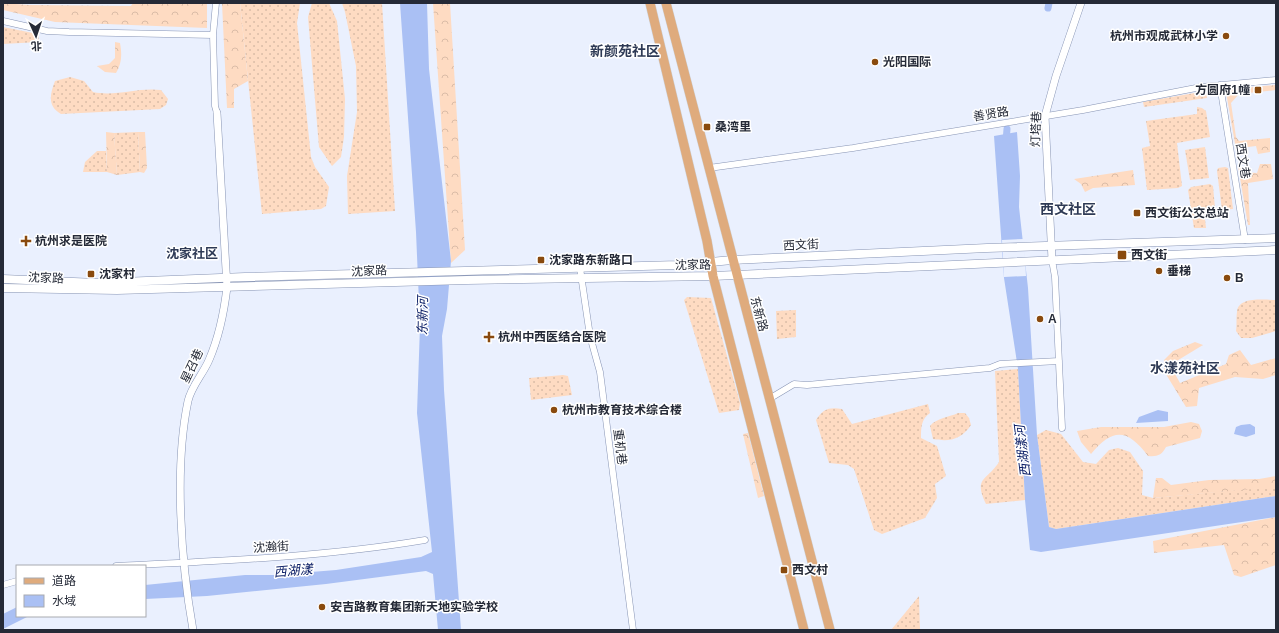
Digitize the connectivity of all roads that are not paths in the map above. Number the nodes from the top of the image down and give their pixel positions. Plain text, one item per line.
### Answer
1 (216, 3) edge
2 (650, 3) edge
3 (666, 3) edge
4 (1081, 3) edge
5 (3, 20) edge
6 (213, 35) junction
7 (1276, 80) edge
8 (1220, 85) junction
9 (217, 112) joint
10 (1045, 116) junction
11 (709, 168) junction
12 (1276, 238) edge
13 (1245, 240) junction
14 (1051, 246) junction
15 (1276, 250) edge
16 (732, 260) junction
17 (1052, 260) junction
18 (711, 262) junction
19 (580, 268) junction
20 (713, 276) junction
21 (736, 276) junction
22 (227, 278) junction
23 (3, 279) edge
24 (580, 279) junction
25 (227, 287) junction
26 (3, 288) edge
27 (1059, 361) junction
28 (769, 399) junction
29 (1062, 428) dead end
30 (425, 540) dead end
31 (185, 563) junction
32 (139, 565) edge
33 (16, 581) edge
34 (3, 586) edge
35 (193, 630) edge
36 (633, 630) edge
37 (804, 630) edge
38 (830, 630) edge

1 - 6 street
2 - 18 main road
3 - 11 main road, 东新路
4 - 10 street, 灯塔巷
5 - 6 street
6 - 9 street
7 - 8 street, 善贤路
8 - 10 street, 善贤路
8 - 13 street, 西文巷
9 - 22 street, 星召巷
10 - 11 street, 善贤路
10 - 14 street, 灯塔巷
11 - 16 main road, 东新路
12 - 13 main road, 西文街
13 - 14 main road, 西文街
14 - 16 main road, 西文街
14 - 17 street, 灯塔巷
15 - 17 main road
16 - 18 main road, 西文街
16 - 21 main road, 东新路
17 - 21 main road
17 - 27 street
18 - 19 main road, 沈家路
18 - 20 main road
19 - 22 main road, 沈家路
19 - 24 street, 重机巷
20 - 21 main road, 沈家路
20 - 24 main road, 沈家路
20 - 37 main road
21 - 28 main road, 东新路
22 - 23 main road, 沈家路
22 - 25 street, 星召巷
24 - 25 main road, 沈家路
24 - 36 street, 重机巷
25 - 26 main road, 沈家路
25 - 31 street, 星召巷
27 - 28 street
27 - 29 street
28 - 38 main road, 东新路
30 - 31 street, 沈瀚街
31 - 32 street, 沈瀚街
31 - 35 street, 星召巷
33 - 34 street

